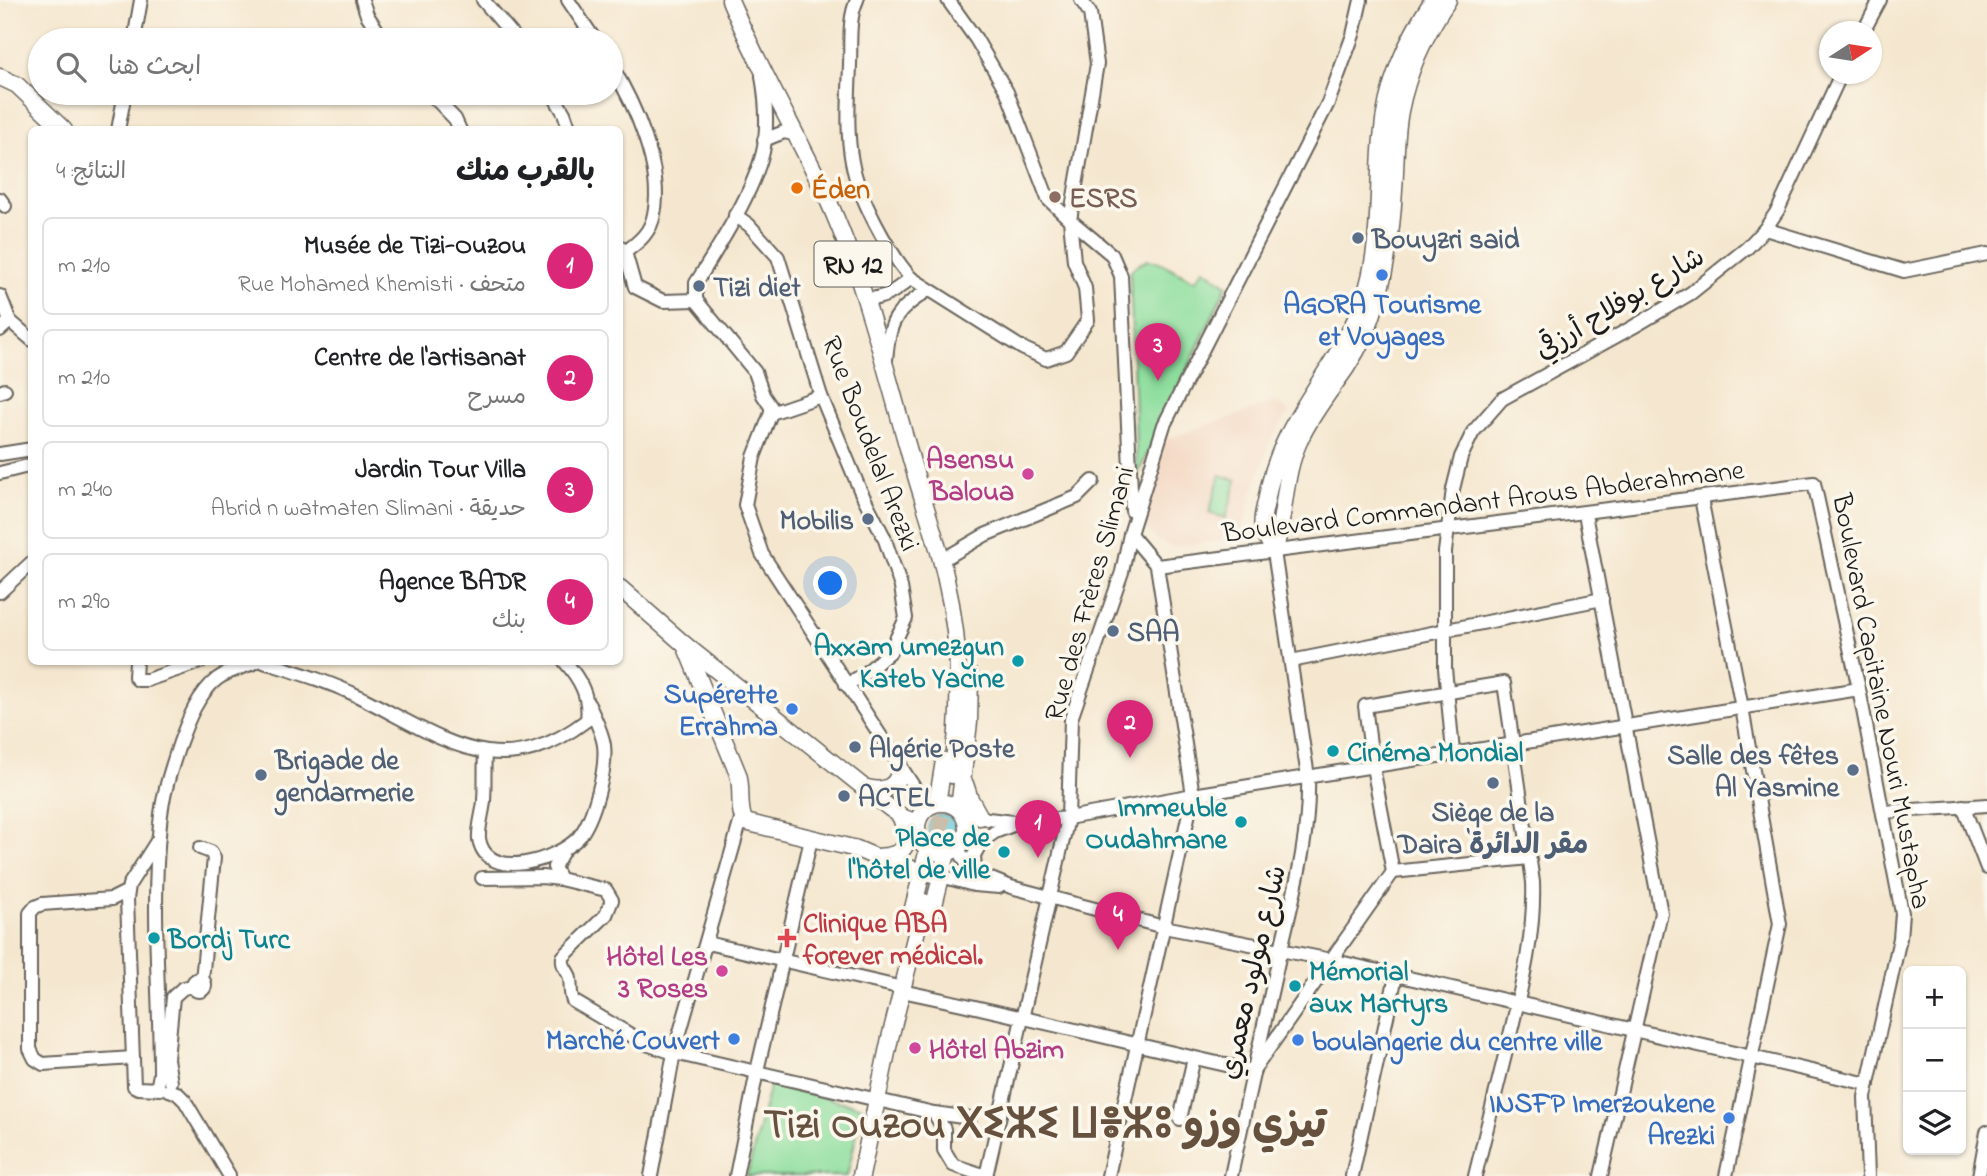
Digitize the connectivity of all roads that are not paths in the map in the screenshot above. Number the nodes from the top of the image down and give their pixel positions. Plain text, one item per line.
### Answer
1 (141, 0) edge
2 (362, 0) edge
3 (483, 0) edge
4 (568, 0) edge
5 (730, 0) edge
6 (857, 0) edge
7 (948, 0) edge
8 (1081, 0) edge
9 (1361, 0) edge
10 (1433, 0) edge
11 (1448, 0) edge
12 (1880, 0) edge
13 (1869, 21) edge
14 (136, 28) edge
15 (376, 28) edge
16 (507, 28) edge
17 (587, 28) edge
18 (761, 69) junction
19 (0, 77) edge
20 (1837, 84) edge
21 (623, 85) edge
22 (28, 96) edge
23 (38, 105) edge
24 (123, 105) edge
25 (442, 105) edge
26 (559, 105) edge
27 (60, 126) edge
28 (119, 126) edge
29 (458, 126) edge
30 (569, 126) edge
31 (794, 134) junction
32 (764, 140) junction
33 (735, 215) junction
34 (1070, 220) junction
35 (1765, 229) junction
36 (623, 249) edge
37 (623, 252) edge
38 (1987, 254) edge
39 (911, 278) junction
40 (928, 290) junction
41 (0, 296) edge
42 (866, 299) junction
43 (696, 300) junction
44 (10, 321) junction
45 (0, 330) edge
46 (28, 337) edge
47 (886, 367) junction
48 (821, 396) junction
49 (771, 413) junction
50 (28, 450) edge
51 (0, 454) edge
52 (28, 466) edge
53 (0, 473) edge
54 (1093, 481) dead end
55 (1814, 483) joint
56 (1701, 498) junction
57 (1585, 514) junction
58 (1447, 528) junction
59 (1130, 534) junction
60 (937, 543) junction
61 (1274, 552) junction
62 (949, 556) junction
63 (28, 566) edge
64 (1157, 566) junction
65 (623, 591) edge
66 (0, 592) edge
67 (1602, 599) junction
68 (1445, 630) junction
69 (685, 645) junction
70 (1291, 661) junction
71 (136, 665) edge
72 (192, 665) edge
73 (249, 665) edge
74 (272, 665) edge
75 (568, 665) edge
76 (846, 685) junction
77 (1859, 690) junction
78 (1447, 691) junction
79 (589, 704) junction
80 (1742, 708) junction
81 (1626, 725) junction
82 (1512, 744) junction
83 (1453, 752) junction
84 (485, 753) junction
85 (899, 765) junction
86 (1373, 766) junction
87 (958, 777) junction
88 (1308, 778) junction
89 (863, 787) junction
90 (1193, 795) junction
91 (932, 805) junction
92 (1987, 805) edge
93 (1963, 806) junction
94 (960, 810) junction
95 (1883, 812) junction
96 (742, 816) junction
97 (900, 816) junction
98 (980, 817) junction
99 (1069, 818) junction
100 (917, 822) junction
101 (1021, 822) junction
102 (159, 838) junction
103 (811, 839) junction
104 (925, 847) junction
105 (200, 848) dead end
106 (563, 850) junction
107 (952, 851) junction
108 (1529, 858) junction
109 (885, 860) junction
110 (1987, 868) edge
111 (975, 871) junction
112 (923, 872) junction
113 (1393, 873) junction
114 (941, 876) junction
115 (482, 878) dead end
116 (560, 879) junction
117 (1011, 887) junction
118 (128, 891) junction
119 (1049, 897) junction
120 (924, 902) tunnel mouth
121 (1164, 927) junction
122 (707, 943) junction
123 (1281, 950) junction
124 (782, 960) junction
125 (1331, 960) junction
126 (1396, 976) junction
127 (894, 986) junction
128 (911, 993) junction
129 (1517, 1004) junction
130 (1022, 1016) junction
131 (1634, 1029) junction
132 (890, 1038) junction
133 (1137, 1045) junction
134 (674, 1053) junction
135 (133, 1058) junction
136 (1194, 1058) junction
137 (1752, 1058) junction
138 (1253, 1070) junction
139 (757, 1071) junction
140 (1868, 1084) junction
141 (164, 1086) junction
142 (876, 1101) junction
143 (934, 1114) junction
144 (970, 1118) dead end
145 (1180, 1119) dead end
146 (1987, 1132) edge
147 (229, 1175) edge
148 (651, 1176) edge
149 (736, 1176) edge
150 (861, 1176) edge
151 (986, 1176) edge
152 (1108, 1176) edge
153 (1231, 1176) edge
154 (1352, 1176) edge
155 (1475, 1176) edge
156 (1601, 1176) edge
157 (1726, 1176) edge
158 (1868, 1176) edge
159 (1979, 1176) edge

1 - 14 street
2 - 15 street
3 - 16 street
4 - 17 street
5 - 18 main road, RN 12
6 - 39 street
7 - 34 street
8 - 34 street
9 - 59 street, Rue des Frères Slimani
10 - 61 main road
11 - 61 main road
12 - 13 street
18 - 31 main road, RN 12
18 - 32 street
19 - 22 main road
20 - 35 street, شارع بوفلاح أرزقي
21 - 36 street
23 - 27 main road
24 - 28 street
25 - 29 street
26 - 30 street
31 - 32 street
31 - 42 main road, RN 12
32 - 33 street
33 - 43 street
33 - 48 street, Rue Boudelal Arezki
34 - 40 street
34 - 59 street
35 - 38 street
35 - 58 street, شارع بوفلاح أرزقي
37 - 43 street
39 - 40 street
39 - 42 street
40 - 47 street
41 - 44 street
42 - 47 main road, RN 12
43 - 49 street
44 - 45 street
44 - 46 street
47 - 60 main road, RN 12
48 - 49 street
48 - 76 street, Rue Boudelal Arezki
49 - 76 street
50 - 51 street
52 - 53 street
54 - 62 street
55 - 56 street, Boulevard Commandant Arous Abderahmane
55 - 77 street, Boulevard Capitaine Nouri Mustapha
56 - 57 street, Boulevard Commandant Arous Abderahmane
56 - 80 street
57 - 58 street, Boulevard Commandant Arous Abderahmane
57 - 67 street
58 - 61 street, Boulevard Commandant Arous Abderahmane
58 - 68 street, شارع بوفلاح أرزقي
59 - 64 street
59 - 99 street, Rue des Frères Slimani
60 - 62 main road
60 - 87 main road, RN 12
60 - 91 main road
61 - 64 street, Boulevard Commandant Arous Abderahmane
61 - 70 street, شارع مولود معمري
62 - 87 main road
63 - 66 street
64 - 90 street
65 - 69 main road
67 - 68 street
67 - 81 street
68 - 70 street
68 - 78 street, شارع بوفلاح أرزقي
69 - 89 main road
69 - 96 main road
70 - 88 street, شارع مولود معمري
71 - 72 street
73 - 102 street
74 - 84 street
75 - 79 street
76 - 85 street
77 - 80 street
77 - 95 street, Boulevard Capitaine Nouri Mustapha
78 - 82 street
78 - 83 street, شارع بوفلاح أرزقي
78 - 86 street
79 - 84 street
79 - 106 street
80 - 81 street
80 - 137 street
81 - 82 street
81 - 131 street
82 - 83 street
82 - 108 street
83 - 86 street
84 - 106 street
85 - 89 main road
85 - 91 street
86 - 88 street
86 - 113 street
87 - 94 main road
87 - 98 main road
88 - 90 street
88 - 123 street, شارع مولود معمري
89 - 97 main road
90 - 99 street
90 - 121 street
91 - 94 main road
91 - 100 main road
92 - 93 street
93 - 95 street
93 - 110 street
94 - 98 street
94 - 107 main road
95 - 140 street, Boulevard Capitaine Nouri Mustapha
96 - 103 main road
96 - 122 street
97 - 100 main road
97 - 109 main road
98 - 101 street
99 - 101 street
99 - 119 street, Rue des Frères Slimani
100 - 104 main road
101 - 111 street
102 - 118 street
102 - 141 street
103 - 109 main road
103 - 124 street
104 - 107 main road
104 - 109 main road
104 - 112 main road
105 - 141 street
106 - 116 street
107 - 111 street
107 - 114 main road
108 - 113 street
108 - 129 street
109 - 112 main road
111 - 117 street
112 - 114 main road
112 - 127 main road
113 - 125 street
114 - 117 street
114 - 128 main road
115 - 116 street
116 - 134 street
117 - 119 street
118 - 135 street
118 - 135 street
119 - 121 street
119 - 130 street, Rue des Frères Slimani
120 - 132 main road
121 - 123 street
121 - 133 street
122 - 124 street
122 - 134 street
123 - 125 street
123 - 138 street, شارع مولود معمري
124 - 127 street
124 - 139 street
125 - 126 street
125 - 138 street
126 - 129 street
126 - 154 street
127 - 132 main road
128 - 130 street
128 - 132 main road
129 - 131 street
129 - 155 street
130 - 133 street
130 - 151 street, Rue des Frères Slimani
131 - 137 street
131 - 156 street
132 - 142 main road
133 - 136 street
133 - 152 street
134 - 139 street
134 - 148 street
135 - 141 street
136 - 138 street
136 - 145 street
137 - 140 street
137 - 157 street
138 - 153 street, شارع مولود معمري
139 - 142 street
139 - 149 street
140 - 158 street, Boulevard Capitaine Nouri Mustapha
141 - 147 street
142 - 143 street
142 - 150 main road
143 - 144 street
143 - 151 street
146 - 159 street

